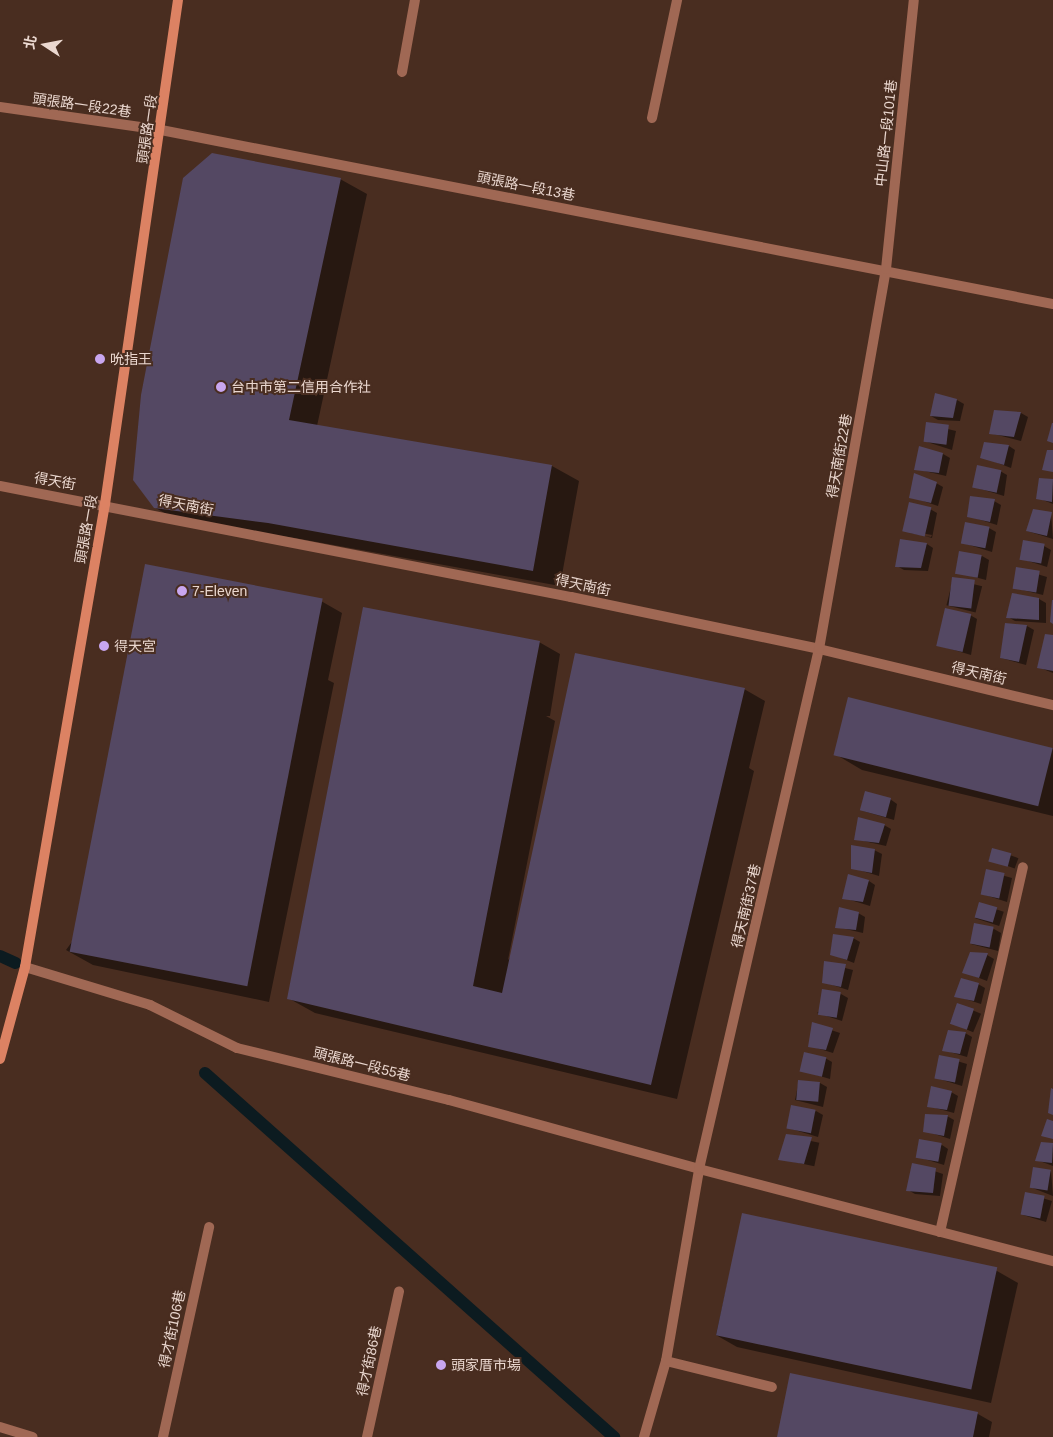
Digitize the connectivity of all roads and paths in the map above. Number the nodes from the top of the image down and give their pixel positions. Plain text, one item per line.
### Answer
1 (178, 0) edge
2 (416, 0) edge
3 (676, 0) edge
4 (914, 0) edge
5 (402, 72) dead end
6 (0, 107) edge
7 (652, 118) dead end
8 (161, 130) junction
9 (886, 269) junction
10 (1053, 304) edge
11 (0, 486) edge
12 (104, 504) junction
13 (819, 649) junction
14 (1053, 705) edge
15 (1023, 867) dead end
16 (25, 967) junction
17 (0, 1058) edge
18 (699, 1169) junction
19 (209, 1227) dead end
20 (940, 1232) junction
21 (1053, 1261) edge
22 (399, 1291) dead end
23 (666, 1360) junction
24 (772, 1387) dead end
25 (0, 1427) edge
26 (32, 1437) edge
27 (163, 1437) edge
28 (367, 1437) edge
29 (644, 1437) edge

1 - 8 street, 頭張路一段
2 - 5 street
3 - 7 street
4 - 9 street, 中山路一段101巷
6 - 8 street, 頭張路一段22巷
8 - 9 street, 頭張路一段13巷
8 - 12 street, 頭張路一段
9 - 10 street, 頭張路一段13巷
9 - 13 street, 得天南街22巷
11 - 12 street, 得天街
12 - 13 street, 得天南街
12 - 16 street, 頭張路一段
13 - 14 street, 得天南街
13 - 18 street, 得天南街37巷
15 - 20 street
16 - 17 street, 頭張路一段
16 - 18 street, 頭張路一段55巷
18 - 20 street
18 - 23 street, 得天南街37巷
19 - 27 street, 得才街106巷
20 - 21 street
22 - 28 street, 得才街86巷
23 - 24 street
23 - 29 street, 得天南街37巷
25 - 26 street

